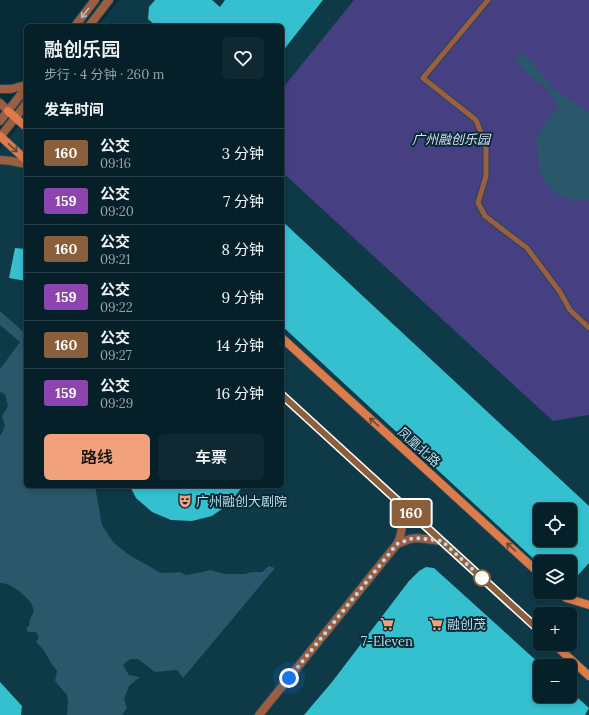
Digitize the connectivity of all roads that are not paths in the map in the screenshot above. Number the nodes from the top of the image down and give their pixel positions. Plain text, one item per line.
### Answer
1 (95, 0) edge
2 (110, 0) edge
3 (488, 0) edge
4 (77, 24) edge
5 (91, 24) edge
6 (24, 86) edge
7 (0, 89) edge
8 (24, 91) edge
9 (0, 103) edge
10 (24, 107) edge
11 (8, 111) junction
12 (15, 118) junction
13 (0, 121) edge
14 (24, 125) edge
15 (0, 136) edge
16 (24, 158) edge
17 (0, 160) edge
18 (24, 164) edge
19 (589, 328) edge
20 (284, 340) edge
21 (284, 397) edge
22 (396, 499) junction
23 (442, 541) junction
24 (397, 544) junction
25 (533, 568) edge
26 (569, 599) edge
27 (589, 605) edge
28 (533, 625) edge
29 (562, 651) edge
30 (589, 676) edge
31 (259, 715) edge

1 -> 4 street
2 - 5 street
3 - 19 street
6 - 7 street
8 - 11 street
9 - 11 street
10 - 12 street
11 - 12 main road
11 - 13 street
12 - 14 main road
12 - 15 street
15 -> 16 main road
17 - 18 street
25 -> 20 main road, 凤凰北路
21 - 22 main road
22 - 23 main road
22 - 24 street
23 - 24 street
23 - 28 main road
24 - 31 street
26 - 27 main road
29 - 30 main road

